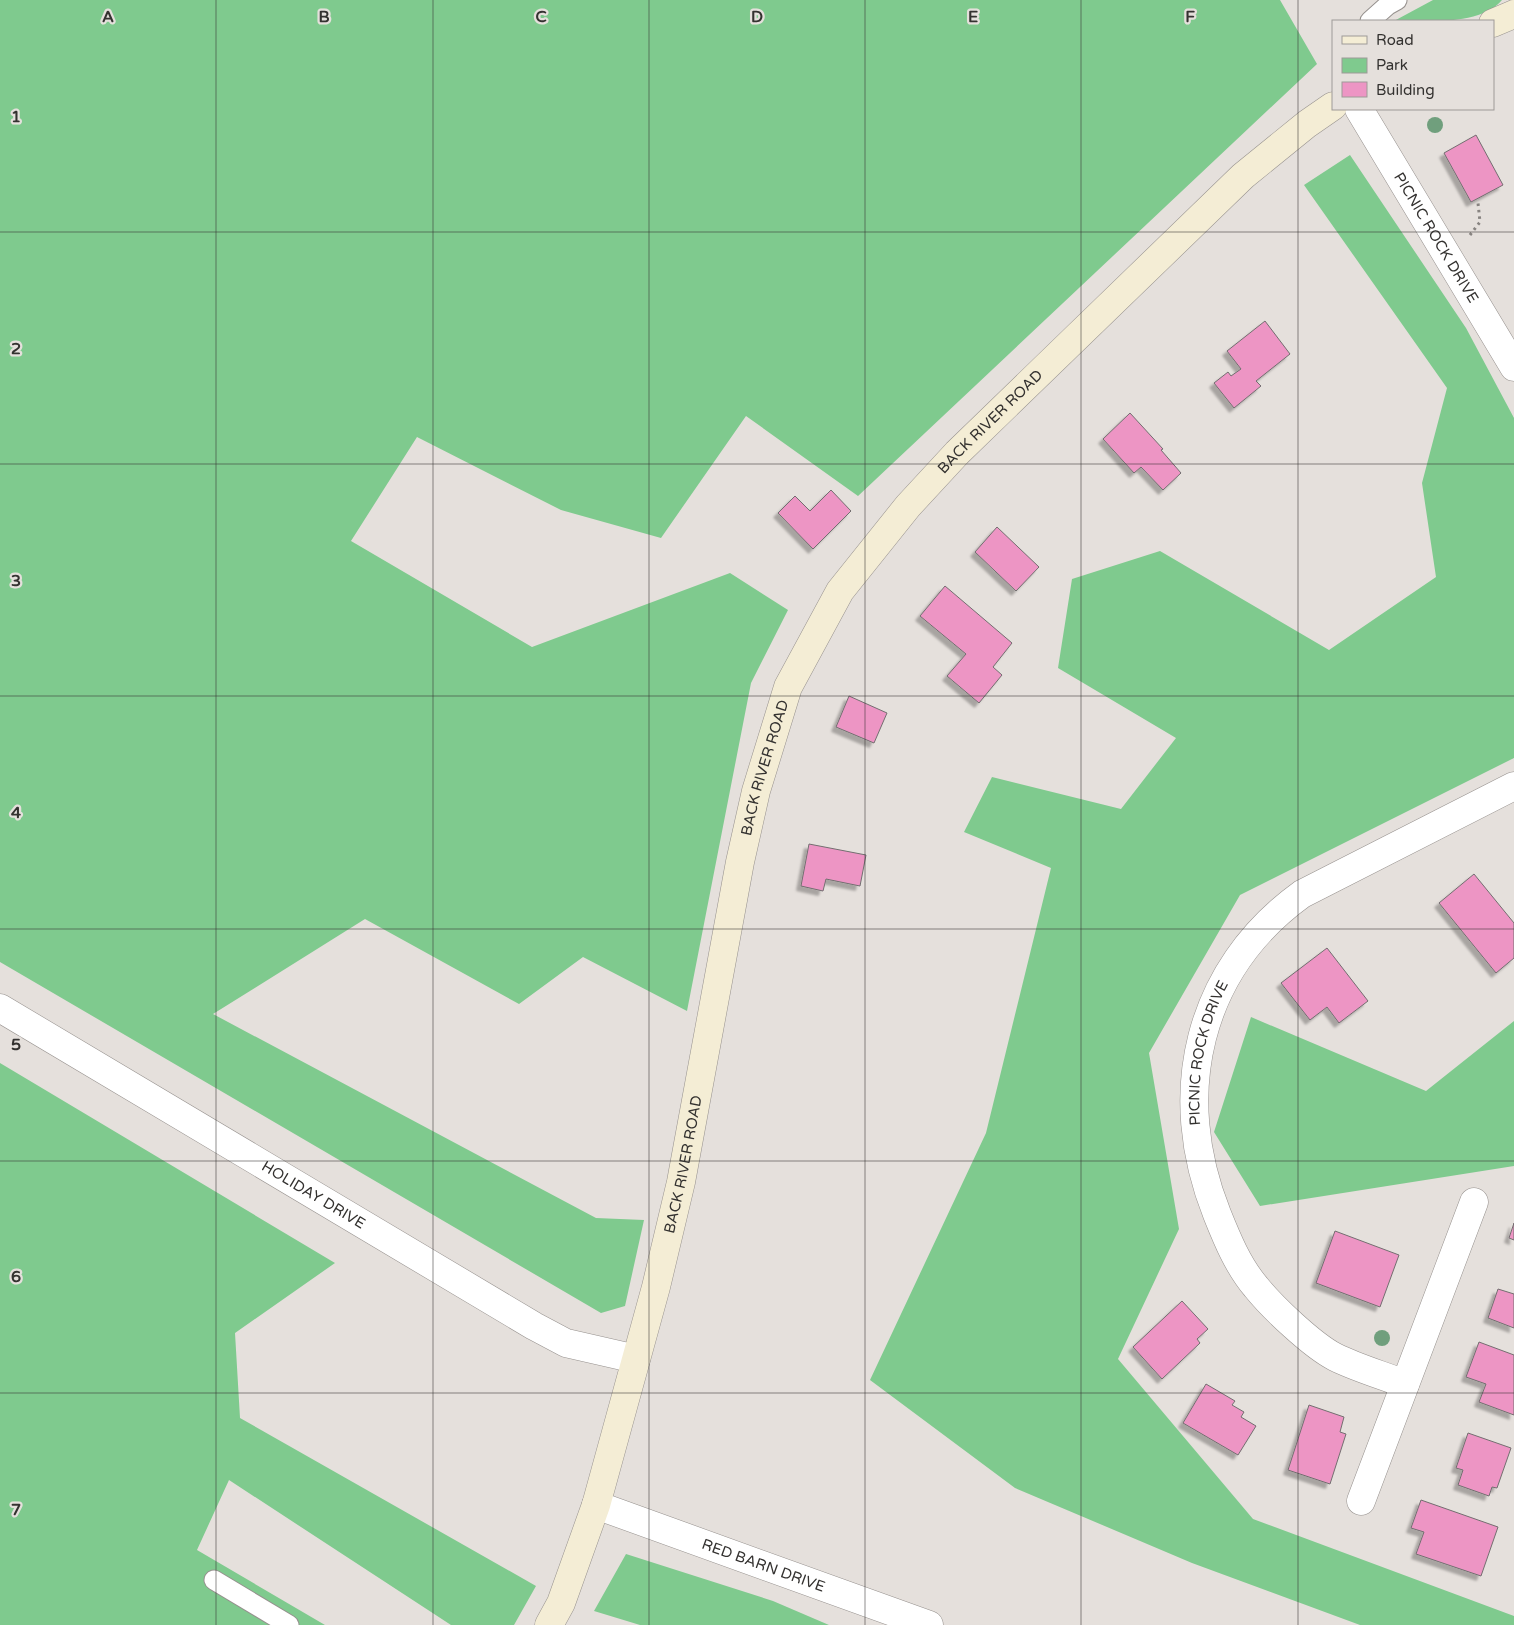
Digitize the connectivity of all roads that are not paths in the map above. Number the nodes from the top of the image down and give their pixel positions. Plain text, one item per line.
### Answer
1 (1397, 0) edge
2 (1514, 14) edge
3 (1371, 20) edge
4 (1494, 22) edge
5 (1332, 107) edge
6 (1360, 110) edge
7 (1514, 367) edge
8 (1514, 786) edge
9 (0, 1008) edge
10 (1474, 1202) dead end
11 (636, 1359) junction
12 (1406, 1384) junction
13 (1361, 1501) dead end
14 (596, 1505) junction
15 (214, 1580) dead end
16 (289, 1625) edge
17 (549, 1625) edge
18 (929, 1625) edge

1 - 3 lane
2 - 4 street
5 - 11 street, BACK RIVER ROAD
6 - 7 street, PICNIC ROCK DRIVE
8 - 12 street, PICNIC ROCK DRIVE
9 - 11 street, HOLIDAY DRIVE
10 - 12 street
11 - 14 street, BACK RIVER ROAD
12 - 13 street
14 - 17 street, BACK RIVER ROAD
14 - 18 street, RED BARN DRIVE
15 - 16 lane

